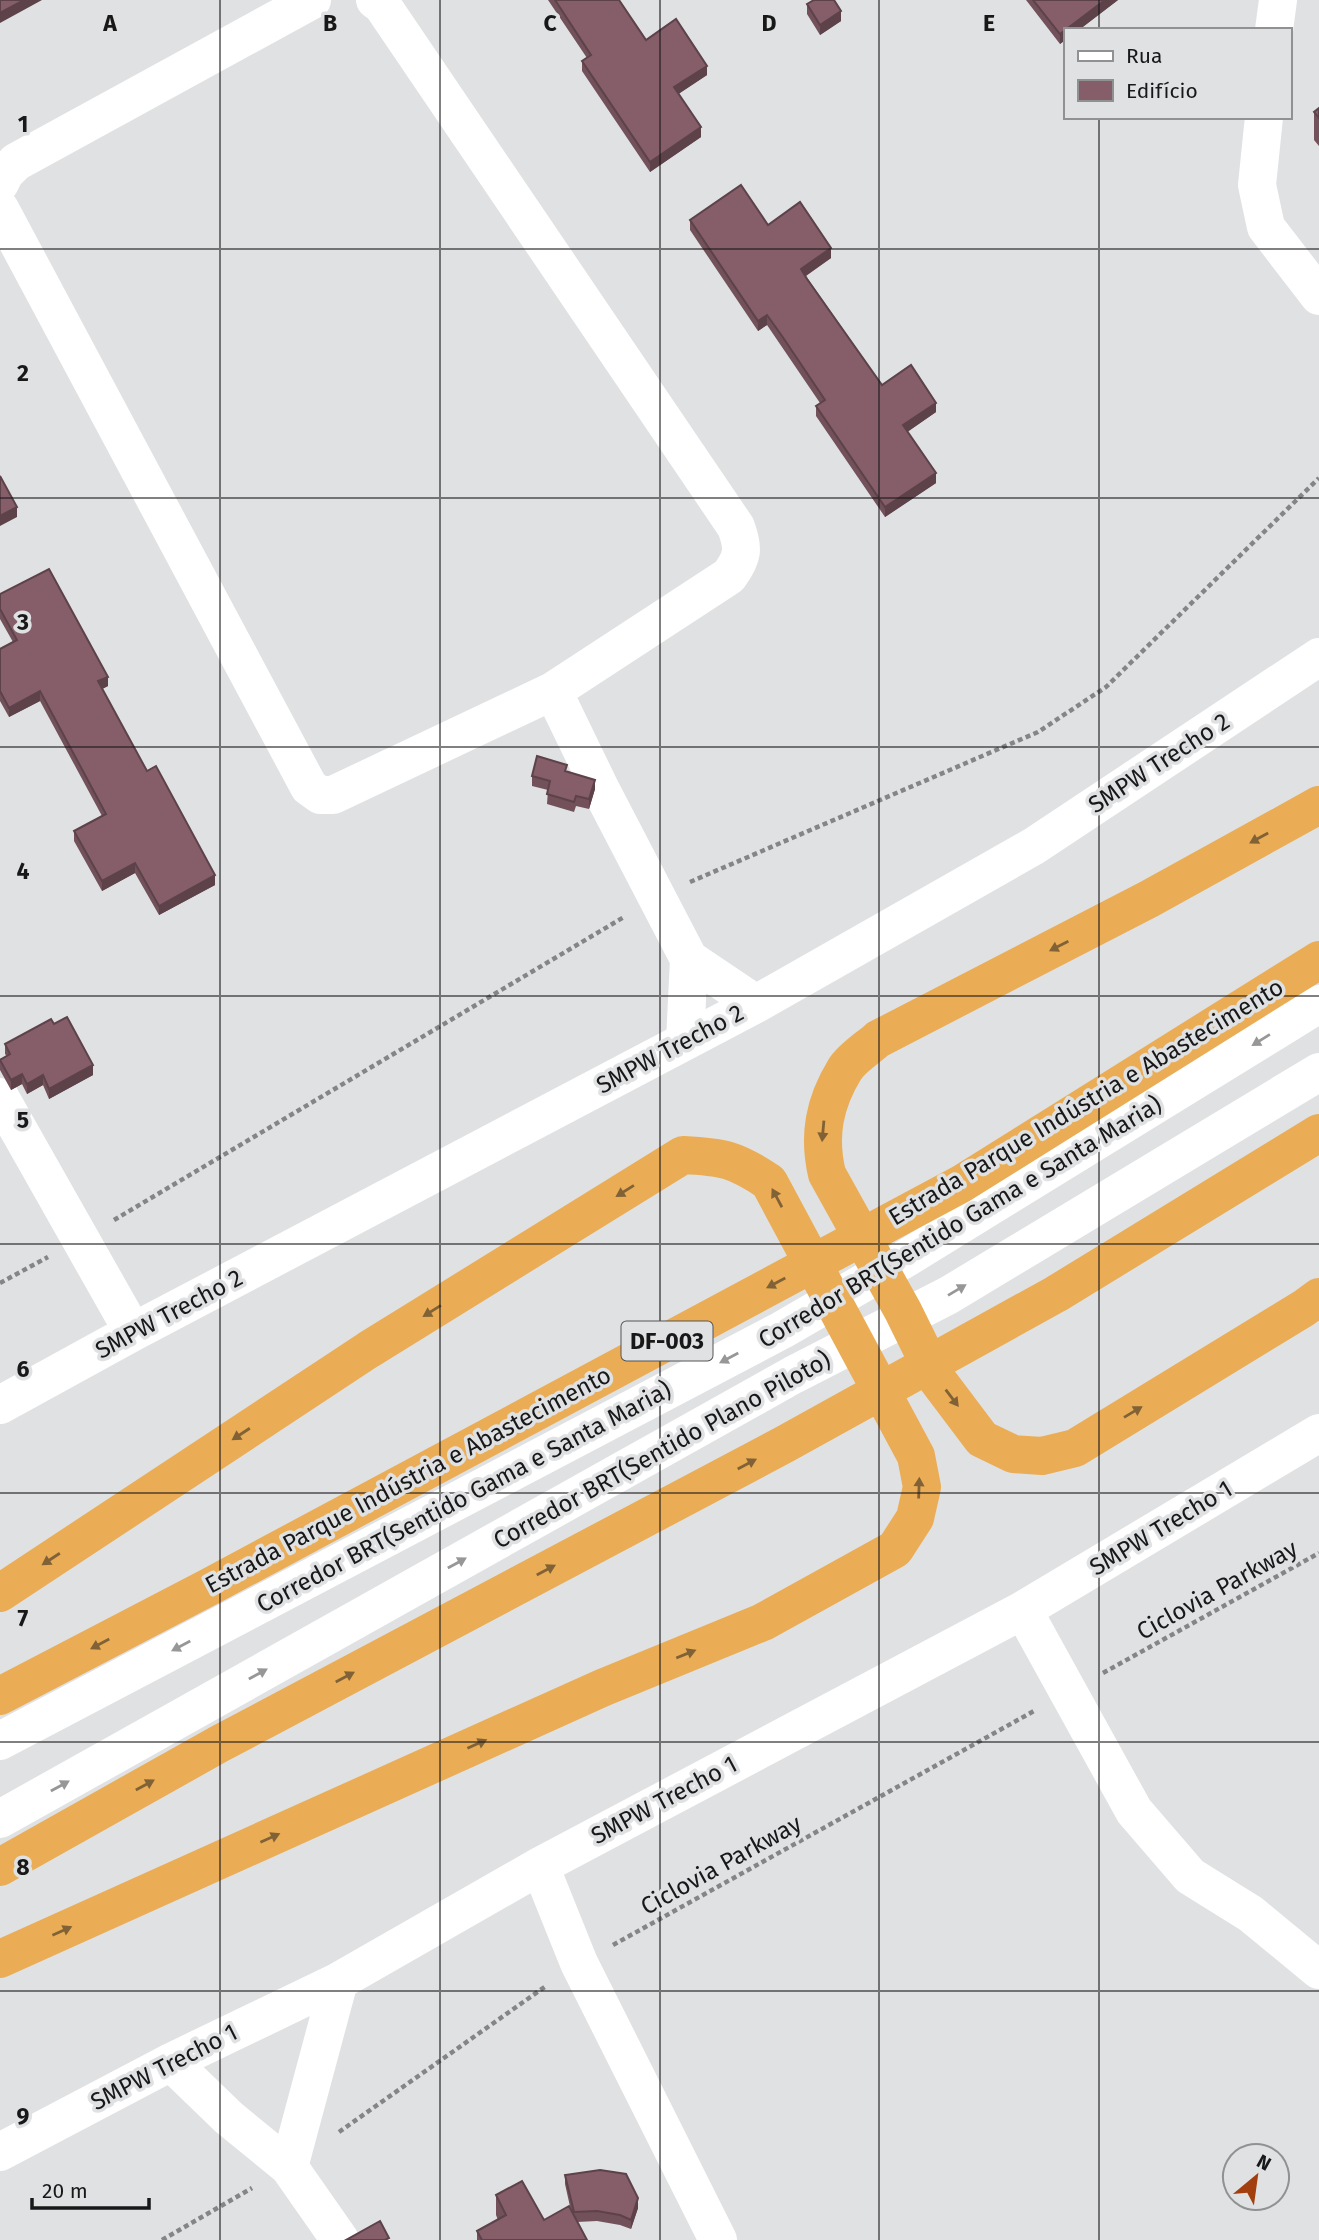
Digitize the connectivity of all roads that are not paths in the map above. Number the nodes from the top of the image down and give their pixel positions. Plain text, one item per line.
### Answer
1 (312, 0) edge
2 (375, 0) edge
3 (1278, 0) edge
4 (1274, 28) edge
5 (1264, 119) edge
6 (0, 183) edge
7 (0, 209) edge
8 (1319, 296) edge
9 (1319, 657) edge
10 (553, 691) junction
11 (1319, 805) edge
12 (690, 959) junction
13 (1319, 960) edge
14 (756, 1004) junction
15 (1319, 1004) edge
16 (685, 1041) junction
17 (1319, 1072) edge
18 (0, 1097) edge
19 (1319, 1133) edge
20 (1319, 1297) edge
21 (133, 1332) junction
22 (0, 1405) edge
23 (1319, 1433) edge
24 (0, 1593) edge
25 (1023, 1610) junction
26 (0, 1696) edge
27 (0, 1741) edge
28 (0, 1819) edge
29 (540, 1866) junction
30 (0, 1867) edge
31 (0, 1959) edge
32 (1319, 1970) edge
33 (339, 1981) junction
34 (171, 2062) junction
35 (0, 2152) edge
36 (289, 2167) junction
37 (340, 2240) edge
38 (718, 2240) edge

1 - 6 street
2 - 10 street
3 - 4 street
5 - 8 street
7 - 10 street
9 - 14 street, SMPW Trecho 2
10 - 12 street
11 -> 20 highway
12 - 14 street
12 - 16 street
13 -> 26 highway, Estrada Parque Indústria e Abastecimento / DF-003
14 - 16 street, SMPW Trecho 2
15 -> 27 street, Corredor BRT(Sentido Gama e Santa Maria)
16 - 21 street, SMPW Trecho 2
28 -> 17 street, Corredor BRT(Sentido Plano Piloto)
18 - 21 street
30 -> 19 highway
21 - 22 street, SMPW Trecho 2
23 - 25 street, SMPW Trecho 1
31 -> 24 highway
25 - 29 street, SMPW Trecho 1
25 - 32 street
29 - 33 street, SMPW Trecho 1
29 - 38 street
33 - 34 street, SMPW Trecho 1
33 - 36 street
34 - 35 street, SMPW Trecho 1
34 - 36 street
36 - 37 street

